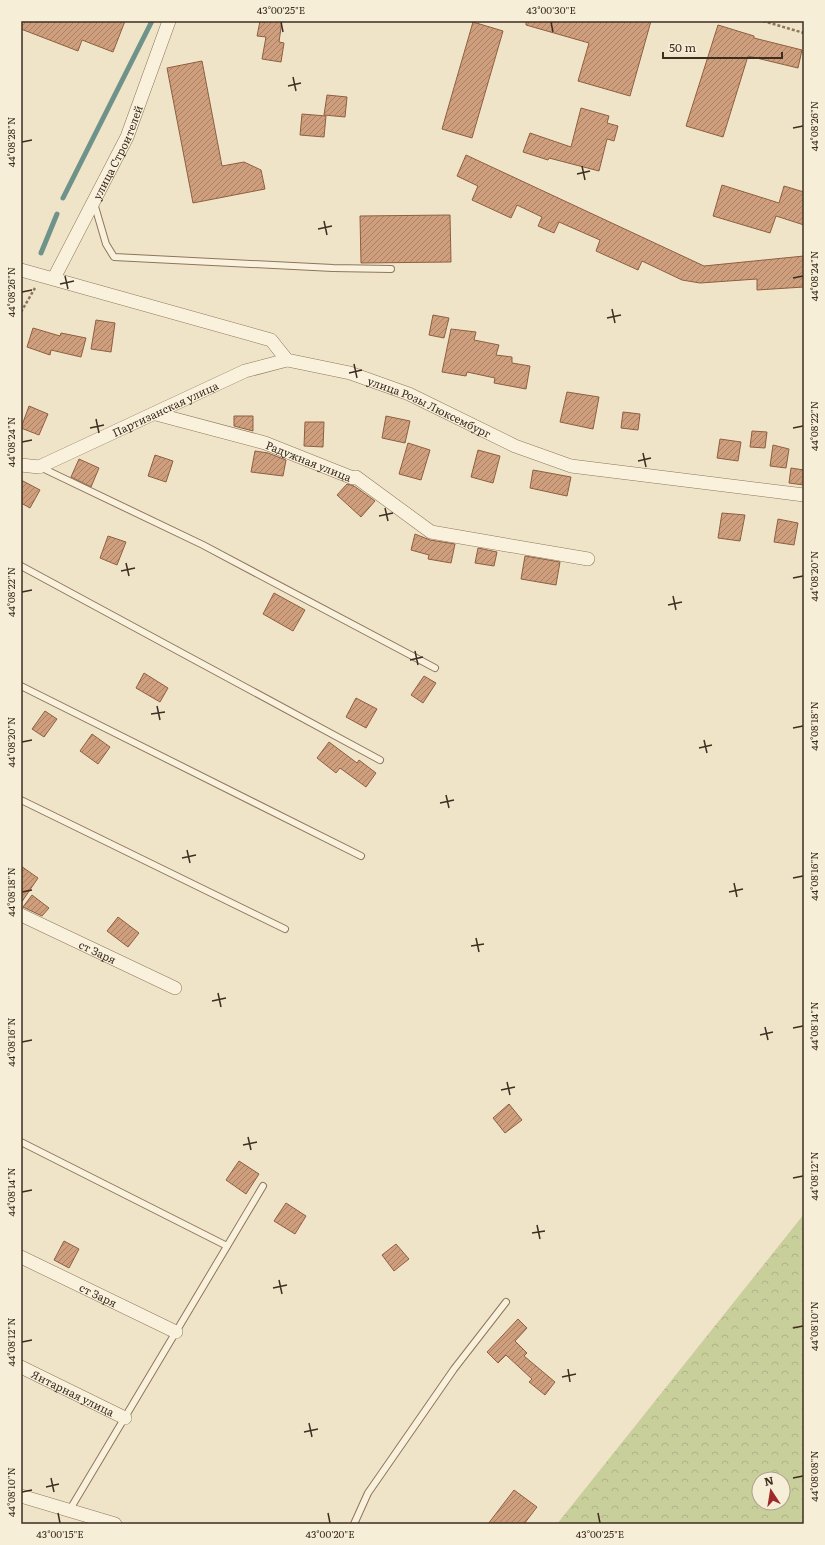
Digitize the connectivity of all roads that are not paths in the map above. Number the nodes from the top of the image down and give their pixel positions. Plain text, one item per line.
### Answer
1 (169, 21) edge
2 (94, 202) junction
3 (391, 269) dead end
4 (21, 270) edge
5 (48, 277) junction
6 (287, 360) junction
7 (156, 414) junction
8 (21, 465) edge
9 (38, 467) junction
10 (804, 495) edge
11 (588, 559) dead end
12 (21, 566) edge
13 (435, 668) dead end
14 (21, 686) edge
15 (380, 760) dead end
16 (21, 800) edge
17 (361, 856) dead end
18 (21, 915) edge
19 (285, 929) dead end
20 (175, 988) dead end
21 (21, 1142) edge
22 (263, 1186) dead end
23 (227, 1246) junction
24 (21, 1257) edge
25 (506, 1302) dead end
26 (176, 1332) junction
27 (21, 1367) edge
28 (125, 1418) junction
29 (21, 1496) edge
30 (69, 1510) junction
31 (115, 1524) edge
32 (354, 1524) edge

1 - 2 street, улица Строителей
2 - 3 lane
2 - 5 street, улица Строителей
4 - 5 street
5 - 6 street
6 - 7 street, Партизанская улица
6 - 10 street, улица Розы Люксембург
7 - 9 street, Партизанская улица
7 - 11 street, Радужная улица
8 - 9 street
9 - 13 lane
12 - 15 lane
14 - 17 lane
16 - 19 lane
18 - 20 street, ст Заря
21 - 23 lane
22 - 23 lane
23 - 26 lane
24 - 26 street, ст Заря
25 - 32 lane
26 - 28 lane
27 - 28 street, Янтарная улица
28 - 30 lane
29 - 30 street
30 - 31 street

